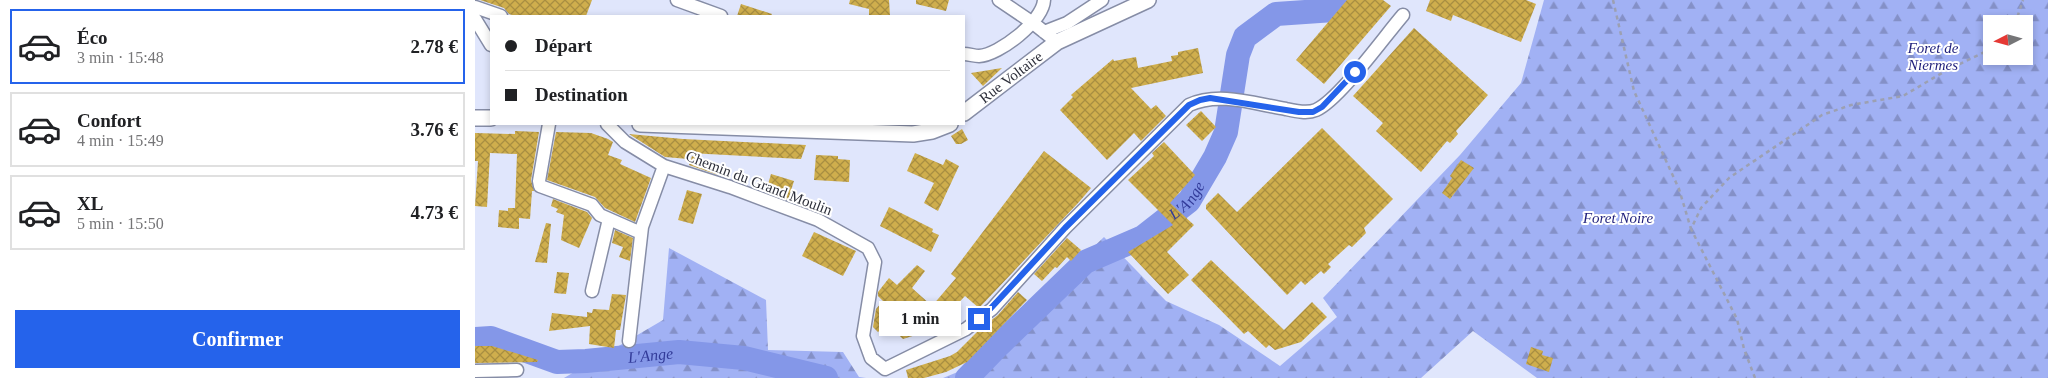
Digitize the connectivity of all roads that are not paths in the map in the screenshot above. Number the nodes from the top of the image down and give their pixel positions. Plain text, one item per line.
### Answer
1 (677, 0) edge
2 (999, 0) edge
3 (1044, 0) edge
4 (1102, 0) edge
5 (1148, 0) edge
6 (475, 7) edge
7 (498, 15) edge
8 (718, 15) edge
9 (1403, 15) dead end
10 (475, 19) edge
11 (1033, 23) junction
12 (1044, 32) junction
13 (1057, 42) junction
14 (490, 43) edge
15 (965, 54) edge
16 (965, 112) edge
17 (475, 118) edge
18 (490, 118) edge
19 (549, 125) edge
20 (608, 125) edge
21 (740, 125) edge
22 (947, 125) edge
23 (664, 166) junction
24 (609, 219) junction
25 (641, 233) junction
26 (592, 291) dead end
27 (629, 341) dead end
28 (517, 370) dead end
29 (475, 371) edge

1 - 8 street
2 - 11 street
3 - 11 street
4 - 12 street
5 - 13 street, Rue Voltaire
6 - 7 street
9 - 23 street, Chemin du Grand Moulin
10 - 14 street
11 - 12 street
11 - 15 street
12 - 13 street
13 - 16 street, Rue Voltaire
17 - 18 street
19 - 24 street
20 - 23 street, Chemin du Grand Moulin
21 - 22 street
23 - 25 street
24 - 25 street
24 - 26 street
25 - 27 street
28 - 29 street

